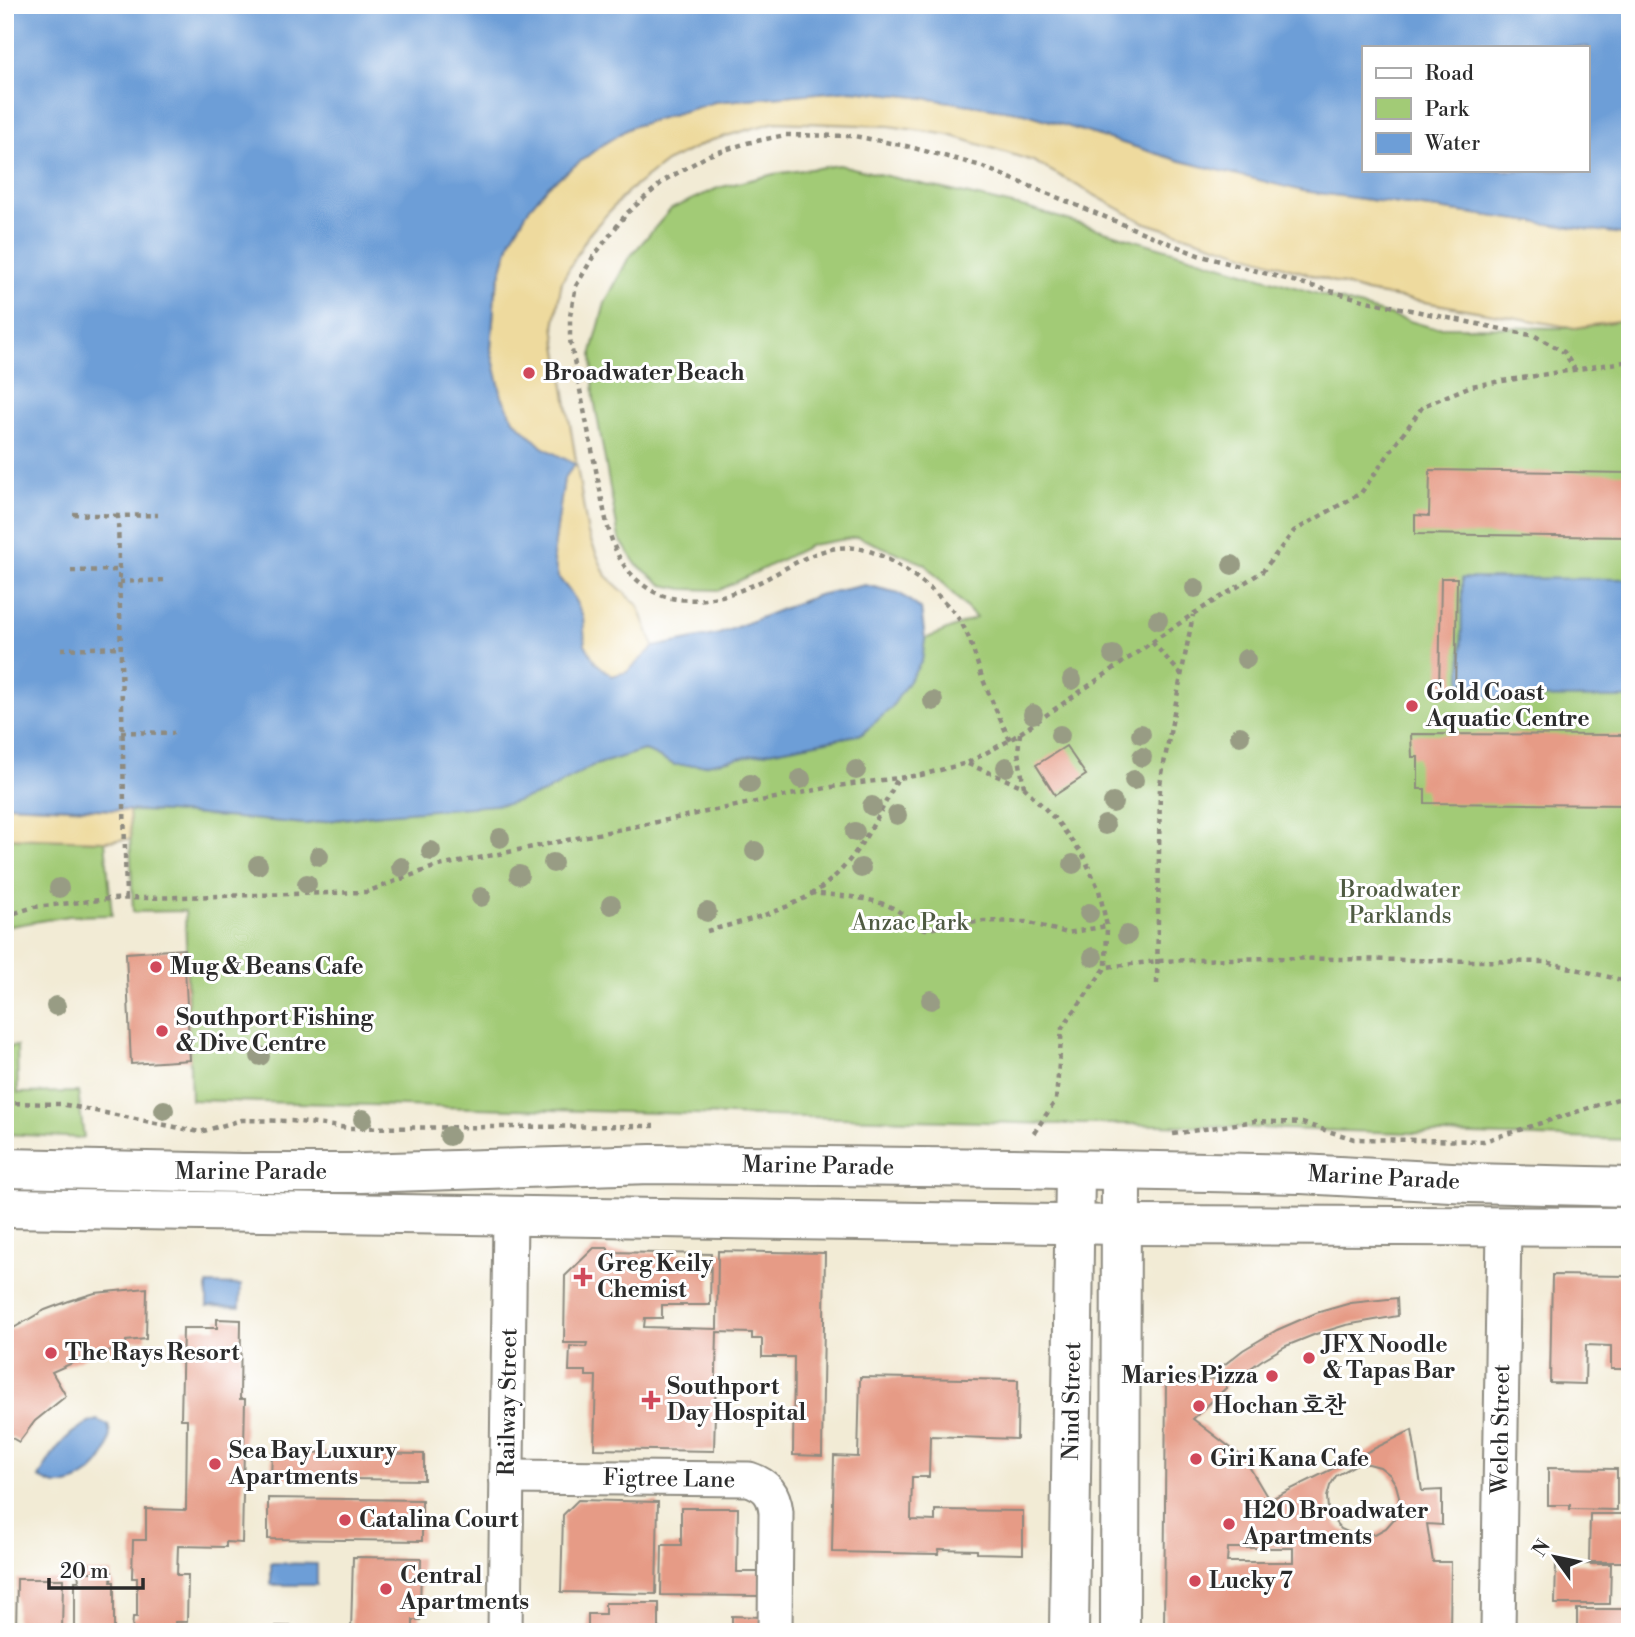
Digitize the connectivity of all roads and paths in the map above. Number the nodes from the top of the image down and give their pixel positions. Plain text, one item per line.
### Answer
1 (1630, 361) edge
2 (1576, 370) junction
3 (73, 514) dead end
4 (158, 515) dead end
5 (118, 516) junction
6 (118, 570) junction
7 (71, 572) dead end
8 (167, 580) dead end
9 (119, 582) junction
10 (1193, 614) junction
11 (1152, 642) junction
12 (120, 647) junction
13 (61, 649) dead end
14 (1182, 675) junction
15 (121, 732) junction
16 (174, 733) dead end
17 (1020, 733) junction
18 (1010, 740) junction
19 (967, 764) junction
20 (899, 777) junction
21 (1024, 787) junction
22 (810, 893) junction
23 (126, 899) junction
24 (5, 916) edge
25 (1107, 926) junction
26 (707, 931) dead end
27 (1158, 961) junction
28 (1106, 967) junction
29 (1630, 982) edge
30 (1157, 984) dead end
31 (1630, 1095) edge
32 (5, 1103) edge
33 (658, 1126) dead end
34 (1161, 1136) dead end
35 (1034, 1138) dead end
36 (5, 1168) edge
37 (1075, 1170) junction
38 (1121, 1171) junction
39 (1630, 1187) edge
40 (5, 1208) edge
41 (510, 1214) junction
42 (1074, 1224) junction
43 (1122, 1225) junction
44 (1504, 1226) junction
45 (1630, 1227) edge
46 (1074, 1307) junction
47 (1121, 1309) junction
48 (506, 1477) junction
49 (1070, 1513) junction
50 (1122, 1513) junction
51 (505, 1632) edge
52 (775, 1632) edge
53 (1069, 1632) edge
54 (1120, 1632) edge
55 (1498, 1632) edge

1 - 2 path
2 - 10 path
2 - 18 path
3 - 5 path
4 - 5 path
5 - 6 path
6 - 7 path
6 - 9 path
8 - 9 path
9 - 12 path
10 - 11 path
10 - 14 path
11 - 14 path
11 - 17 path
12 - 13 path
12 - 15 path
14 - 27 path
15 - 16 path
15 - 23 path
17 - 18 path
17 - 21 path
18 - 19 path
19 - 20 path
19 - 21 path
20 - 22 path
20 - 23 path
21 - 25 path
22 - 25 path
22 - 26 path
23 - 24 path
25 - 28 path
27 - 28 path
27 - 29 path
27 - 30 path
28 - 35 path
31 - 34 path
32 - 33 path
36 - 37 main road, Marine Parade
37 - 38 main road, Marine Parade
37 - 42 main road, Nind Street
38 - 39 main road, Marine Parade
38 - 43 main road
40 - 41 main road, Marine Parade
41 - 42 main road, Marine Parade
41 - 48 street, Railway Street
42 - 43 main road, Marine Parade
42 - 46 main road, Nind Street
43 - 44 main road, Marine Parade
43 - 47 main road
44 - 45 main road, Marine Parade
44 - 55 street, Welch Street
46 - 47 main road
46 - 49 main road, Nind Street
47 - 50 main road
48 - 51 street, Railway Street
48 - 52 street, Figtree Lane
49 - 50 main road
49 - 53 main road, Nind Street
50 - 54 main road

